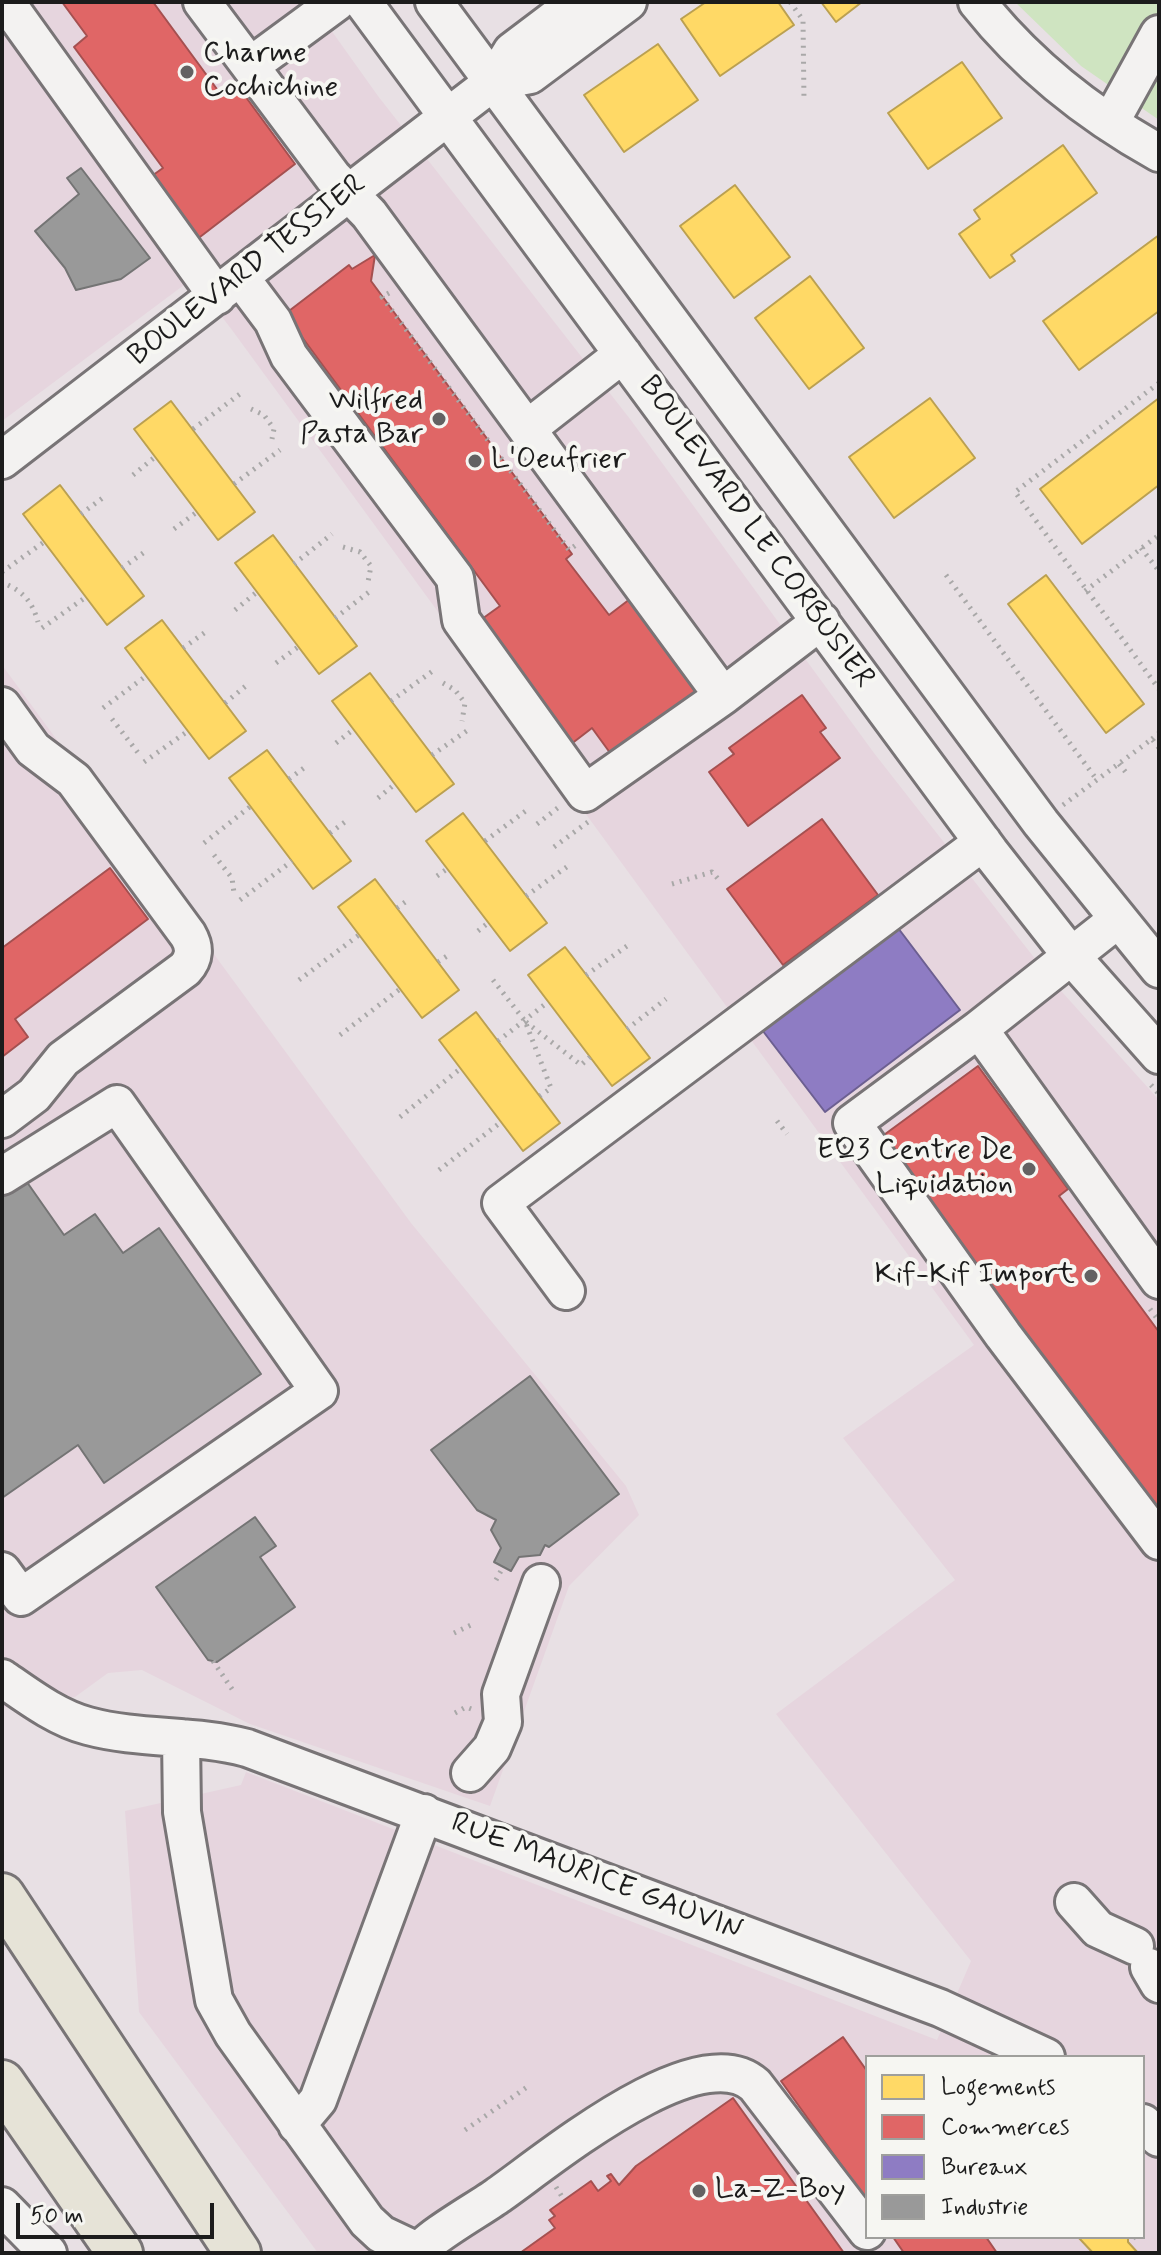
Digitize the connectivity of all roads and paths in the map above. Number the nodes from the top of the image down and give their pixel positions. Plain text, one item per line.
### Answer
1 (6, 2) edge
2 (202, 2) edge
3 (337, 2) edge
4 (363, 2) edge
5 (434, 2) edge
6 (577, 2) edge
7 (628, 2) edge
8 (790, 2) edge
9 (977, 2) edge
10 (1159, 34) edge
11 (250, 66) junction
12 (493, 82) junction
13 (804, 100) dead end
14 (446, 117) junction
15 (1110, 123) junction
16 (1159, 153) edge
17 (349, 194) junction
18 (229, 287) junction
19 (382, 297) dead end
20 (623, 354) junction
21 (1159, 383) edge
22 (240, 394) dead end
23 (251, 409) dead end
24 (193, 429) dead end
25 (527, 429) junction
26 (272, 439) dead end
27 (280, 450) dead end
28 (155, 457) dead end
29 (2, 460) edge
30 (133, 475) dead end
31 (234, 484) dead end
32 (104, 497) dead end
33 (197, 512) dead end
34 (81, 514) dead end
35 (1029, 514) junction
36 (1021, 519) dead end
37 (174, 529) dead end
38 (332, 534) dead end
39 (1159, 535) edge
40 (44, 542) dead end
41 (343, 547) dead end
42 (1141, 548) junction
43 (569, 550) dead end
44 (146, 551) dead end
45 (294, 564) dead end
46 (122, 568) dead end
47 (1159, 571) edge
48 (2, 572) edge
49 (946, 575) dead end
50 (368, 582) dead end
51 (8, 585) dead end
52 (373, 589) dead end
53 (1085, 591) junction
54 (257, 592) dead end
55 (86, 597) dead end
56 (235, 610) dead end
57 (335, 618) dead end
58 (821, 621) junction
59 (207, 631) dead end
60 (298, 647) dead end
61 (183, 648) dead end
62 (276, 663) dead end
63 (434, 670) dead end
64 (146, 676) dead end
65 (443, 683) dead end
66 (247, 685) dead end
67 (1159, 689) edge
68 (723, 696) junction
69 (391, 701) dead end
70 (225, 703) dead end
71 (2, 706) edge
72 (103, 708) dead end
73 (112, 719) dead end
74 (462, 721) dead end
75 (354, 729) dead end
76 (468, 730) dead end
77 (188, 731) dead end
78 (1159, 733) edge
79 (1152, 739) junction
80 (336, 743) dead end
81 (1159, 748) edge
82 (139, 754) dead end
83 (432, 755) dead end
84 (144, 762) dead end
85 (1119, 764) junction
86 (308, 765) dead end
87 (1128, 775) dead end
88 (289, 779) dead end
89 (1097, 780) junction
90 (395, 784) dead end
91 (378, 798) dead end
92 (251, 806) dead end
93 (1062, 807) dead end
94 (527, 810) dead end
95 (349, 819) dead end
96 (330, 833) dead end
97 (485, 841) dead end
98 (983, 842) junction
99 (204, 843) dead end
100 (214, 855) dead end
101 (292, 861) dead end
102 (568, 866) dead end
103 (447, 869) dead end
104 (437, 876) dead end
105 (720, 881) dead end
106 (672, 884) dead end
107 (234, 893) dead end
108 (526, 896) dead end
109 (240, 900) dead end
110 (408, 900) dead end
111 (397, 908) dead end
112 (1117, 920) junction
113 (488, 923) dead end
114 (478, 931) dead end
115 (359, 935) dead end
116 (627, 946) dead end
117 (1065, 946) junction
118 (450, 954) dead end
119 (438, 962) dead end
120 (1159, 969) edge
121 (586, 975) dead end
122 (299, 980) dead end
123 (493, 980) dead end
124 (400, 989) dead end
125 (666, 999) dead end
126 (548, 1002) dead end
127 (525, 1021) junction
128 (627, 1029) dead end
129 (979, 1029) junction
130 (340, 1035) dead end
131 (498, 1041) dead end
132 (1159, 1055) edge
133 (590, 1057) dead end
134 (460, 1069) dead end
135 (540, 1096) dead end
136 (400, 1117) dead end
137 (2, 1119) edge
138 (777, 1121) dead end
139 (501, 1122) dead end
140 (787, 1134) dead end
141 (439, 1170) dead end
142 (2, 1176) edge
143 (1159, 1280) edge
144 (566, 1291) dead end
145 (1159, 1541) edge
146 (503, 1567) dead end
147 (2, 1571) edge
148 (496, 1580) dead end
149 (541, 1583) dead end
150 (471, 1625) dead end
151 (454, 1633) dead end
152 (213, 1661) dead end
153 (2, 1678) edge
154 (234, 1692) dead end
155 (181, 1738) junction
156 (438, 1818) junction
157 (2, 1896) edge
158 (1074, 1902) dead end
159 (1148, 1966) edge
160 (1042, 2055) edge
161 (2, 2083) edge
162 (530, 2085) dead end
163 (297, 2125) junction
164 (465, 2130) dead end
165 (206, 2204) junction
166 (2, 2206) edge
167 (865, 2228) edge
168 (418, 2252) edge
169 (48, 2253) edge
170 (120, 2253) edge
171 (238, 2253) edge
172 (246, 2253) edge

1 - 18 street
2 - 11 street
3 - 11 street
4 - 14 street, BOULEVARD LE CORBUSIER
5 - 12 street, BOULEVARD LE CORBUSIER
6 - 12 street, BOULEVARD TESSIER
7 - 12 street, BOULEVARD TESSIER
8 - 13 path
9 - 15 street
10 - 15 street
11 - 17 street
12 - 14 street, BOULEVARD TESSIER
12 - 112 street, BOULEVARD LE CORBUSIER
14 - 17 street, BOULEVARD TESSIER
14 - 20 street, BOULEVARD LE CORBUSIER
15 - 16 street
17 - 18 street, BOULEVARD TESSIER
17 - 25 street
18 - 29 street, BOULEVARD TESSIER
18 - 68 street
19 - 43 path
20 - 25 street
20 - 58 street, BOULEVARD LE CORBUSIER
21 - 35 path
22 - 24 path
23 - 26 path
25 - 68 street
27 - 31 path
28 - 30 path
32 - 34 path
33 - 37 path
35 - 36 path
35 - 53 path
38 - 45 path
39 - 42 path
40 - 48 path
41 - 50 path
42 - 47 path
42 - 53 path
44 - 46 path
49 - 89 path
51 - 55 path
52 - 57 path
53 - 67 path
54 - 56 path
58 - 68 street
58 - 98 street, BOULEVARD LE CORBUSIER
59 - 61 path
60 - 62 path
63 - 69 path
64 - 72 path
65 - 74 path
66 - 70 path
71 - 137 street
73 - 82 path
75 - 80 path
76 - 83 path
77 - 84 path
78 - 79 path
79 - 81 path
79 - 85 path
85 - 87 path
85 - 89 path
86 - 88 path
89 - 93 path
90 - 91 path
92 - 99 path
94 - 97 path
95 - 96 path
98 - 117 street, BOULEVARD LE CORBUSIER
98 - 144 street
100 - 107 path
101 - 109 path
102 - 108 path
103 - 104 path
105 - 106 path
110 - 111 path
112 - 117 street
112 - 120 street, BOULEVARD LE CORBUSIER
113 - 114 path
115 - 122 path
116 - 121 path
117 - 129 street
117 - 132 street, BOULEVARD LE CORBUSIER
118 - 119 path
123 - 127 path
124 - 130 path
125 - 128 path
126 - 127 path
127 - 131 path
127 - 133 path
127 - 135 path
129 - 143 street
129 - 145 street
134 - 136 path
138 - 140 path
139 - 141 path
142 - 147 street
146 - 148 path
149 - 156 street
150 - 151 path
152 - 154 path
153 - 155 street, RUE MAURICE GAUVIN
155 - 156 street, RUE MAURICE GAUVIN
155 - 163 street
156 - 160 street, RUE MAURICE GAUVIN
156 - 163 street
157 - 165 main road
158 - 159 street
161 - 170 main road
162 - 164 path
163 - 168 street
165 - 171 main road
165 - 172 main road
166 - 169 street
167 - 168 street

